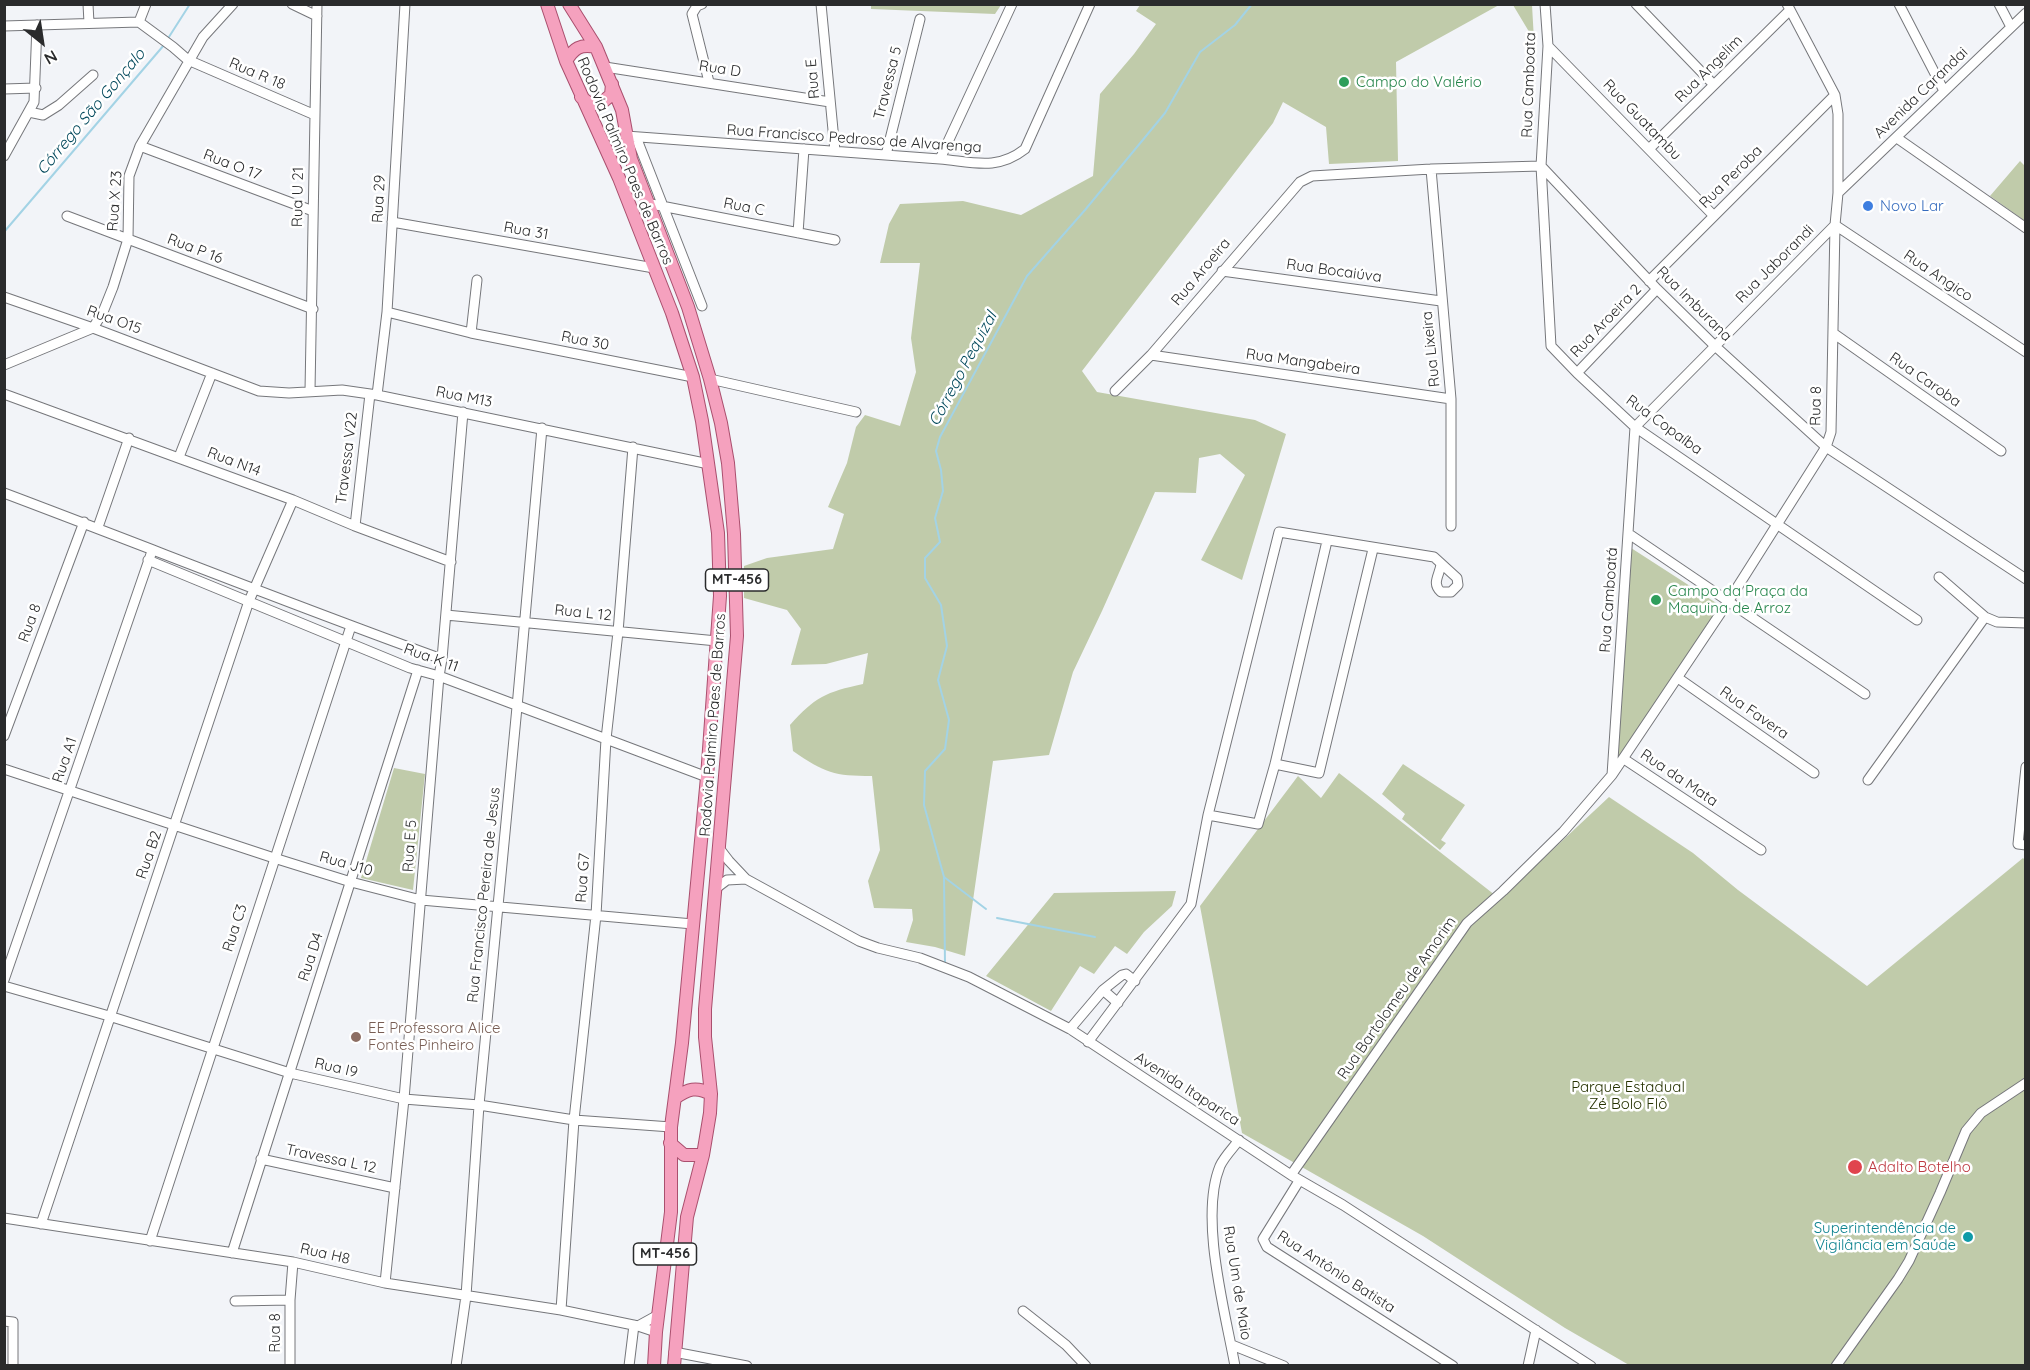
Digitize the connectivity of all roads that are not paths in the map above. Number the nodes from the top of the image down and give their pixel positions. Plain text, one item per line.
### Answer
1 (88, 4) edge
2 (146, 4) edge
3 (233, 4) edge
4 (292, 4) edge
5 (317, 4) edge
6 (405, 4) edge
7 (547, 4) edge
8 (569, 4) edge
9 (702, 4) edge
10 (821, 4) edge
11 (1012, 4) edge
12 (1090, 4) edge
13 (1545, 4) edge
14 (1636, 4) edge
15 (1899, 4) edge
16 (1999, 4) edge
17 (1788, 7) edge
18 (2025, 14) edge
19 (317, 16) junction
20 (920, 19) dead end
21 (139, 22) junction
22 (89, 23) junction
23 (37, 25) junction
24 (4, 27) edge
25 (2011, 27) junction
26 (1548, 46) junction
27 (596, 47) junction
28 (188, 60) junction
29 (566, 61) junction
30 (605, 67) junction
31 (93, 75) dead end
32 (709, 82) junction
33 (612, 84) junction
34 (1714, 85) junction
35 (36, 88) junction
36 (4, 89) edge
37 (1944, 92) junction
38 (1835, 95) junction
39 (580, 96) junction
40 (830, 102) junction
41 (29, 112) junction
42 (315, 114) junction
43 (631, 137) junction
44 (1897, 138) junction
45 (140, 146) junction
46 (804, 149) junction
47 (1649, 149) junction
48 (835, 151) junction
49 (886, 155) junction
50 (4, 156) edge
51 (940, 159) junction
52 (1541, 166) junction
53 (1431, 169) junction
54 (1838, 194) junction
55 (646, 203) junction
56 (664, 207) junction
57 (313, 211) junction
58 (67, 216) dead end
59 (1714, 216) junction
60 (392, 222) junction
61 (1835, 225) junction
62 (2025, 228) edge
63 (798, 233) junction
64 (128, 239) junction
65 (835, 240) dead end
66 (654, 268) junction
67 (1222, 271) junction
68 (477, 280) dead end
69 (1649, 281) junction
70 (1657, 289) junction
71 (4, 297) edge
72 (1441, 301) junction
73 (702, 306) dead end
74 (313, 309) junction
75 (387, 312) junction
76 (93, 328) junction
77 (471, 333) junction
78 (1833, 333) junction
79 (1715, 346) junction
80 (2025, 352) edge
81 (1151, 355) junction
82 (4, 365) edge
83 (212, 373) junction
84 (1577, 373) junction
85 (693, 377) junction
86 (710, 379) junction
87 (310, 391) junction
88 (1114, 391) dead end
89 (4, 394) edge
90 (374, 394) junction
91 (1451, 399) junction
92 (463, 412) junction
93 (856, 412) dead end
94 (1635, 427) junction
95 (542, 428) junction
96 (129, 438) junction
97 (633, 447) junction
98 (1827, 447) junction
99 (2001, 451) dead end
100 (180, 457) junction
101 (709, 464) junction
102 (5, 496) edge
103 (293, 500) junction
104 (84, 522) junction
105 (1779, 524) junction
106 (354, 526) junction
107 (1451, 526) dead end
108 (98, 527) junction
109 (1629, 534) junction
110 (1327, 541) junction
111 (153, 549) junction
112 (1373, 549) junction
113 (148, 560) junction
114 (451, 562) junction
115 (1441, 564) dead end
116 (1939, 577) dead end
117 (2025, 579) edge
118 (254, 589) junction
119 (249, 601) junction
120 (1728, 602) junction
121 (446, 615) junction
122 (1985, 617) junction
123 (1917, 620) dead end
124 (524, 622) junction
125 (2025, 623) edge
126 (351, 626) junction
127 (618, 632) junction
128 (346, 640) junction
129 (717, 641) junction
130 (442, 659) junction
131 (418, 670) junction
132 (439, 676) junction
133 (1678, 678) junction
134 (1865, 694) dead end
135 (517, 707) junction
136 (4, 735) edge
137 (606, 739) junction
138 (1624, 759) junction
139 (1275, 764) junction
140 (2025, 767) edge
141 (4, 769) edge
142 (1814, 773) dead end
143 (1612, 775) junction
144 (707, 777) junction
145 (1868, 780) dead end
146 (71, 791) junction
147 (1208, 815) junction
148 (175, 825) junction
149 (2022, 845) edge
150 (718, 848) junction
151 (1761, 850) dead end
152 (1543, 852) joint
153 (274, 858) junction
154 (746, 879) junction
155 (351, 882) junction
156 (715, 889) junction
157 (421, 900) junction
158 (498, 906) junction
159 (596, 915) junction
160 (693, 924) junction
161 (4, 980) edge
162 (1135, 981) junction
163 (4, 986) edge
164 (1103, 990) junction
165 (1118, 1003) junction
166 (109, 1016) junction
167 (1070, 1029) junction
168 (1088, 1042) junction
169 (212, 1048) junction
170 (290, 1073) junction
171 (2025, 1083) edge
172 (711, 1094) junction
173 (675, 1098) junction
174 (404, 1099) junction
175 (479, 1105) junction
176 (574, 1120) junction
177 (671, 1127) junction
178 (1239, 1140) junction
179 (670, 1143) junction
180 (703, 1155) junction
181 (261, 1159) junction
182 (1295, 1178) junction
183 (395, 1188) junction
184 (4, 1218) edge
185 (41, 1224) junction
186 (150, 1240) junction
187 (232, 1253) junction
188 (292, 1262) junction
189 (385, 1283) junction
190 (466, 1296) junction
191 (290, 1300) junction
192 (235, 1301) dead end
193 (561, 1310) junction
194 (1023, 1311) dead end
195 (658, 1315) junction
196 (4, 1321) edge
197 (636, 1325) junction
198 (1536, 1330) junction
199 (656, 1332) junction
200 (1232, 1345) junction
201 (1849, 1347) junction
202 (674, 1352) junction
203 (13, 1365) edge
204 (290, 1365) edge
205 (456, 1365) edge
206 (629, 1365) edge
207 (654, 1365) edge
208 (674, 1365) edge
209 (747, 1365) edge
210 (1086, 1365) edge
211 (1235, 1365) edge
212 (1284, 1365) edge
213 (1453, 1365) edge
214 (1528, 1365) edge
215 (1591, 1365) edge
216 (1830, 1365) edge
217 (1836, 1365) edge

1 - 22 street
2 - 21 street
3 - 28 street, Rua X 23
4 - 19 street
5 - 19 street, Rua U 21
6 - 60 street, Rua 29
7 - 29 main road, Rodovia Palmiro Paes de Barros / MT-456
8 - 27 main road, Rodovia Palmiro Paes de Barros / MT-456
9 - 32 street
10 - 40 street, Rua E
11 - 51 street
12 - 51 street, Rua Francisco Pedroso de Alvarenga
13 - 26 street, Rua Camboata
14 - 34 street
15 - 37 street
16 - 25 street
17 - 34 street, Rua Angelim
17 - 38 street, Rua 8
18 - 25 street, Avenida Carandai
19 - 42 street, Rua U 21
20 - 49 street, Travessa 5
21 - 22 street
21 - 28 street, Rua R 18
22 - 23 street
23 - 24 street
23 - 35 street
25 - 37 street, Avenida Carandai
26 - 47 street, Rua Guatambu
26 - 52 street, Rua Camboata
27 - 29 main road
27 - 30 main road, Rodovia Palmiro Paes de Barros / MT-456
28 - 42 street, Rua R 18
28 - 45 street, Rua X 23
29 - 39 main road, Rodovia Palmiro Paes de Barros / MT-456
30 - 32 street, Rua D
30 - 33 main road, Rodovia Palmiro Paes de Barros / MT-456
31 - 41 street
32 - 40 street, Rua D
33 - 39 main road
33 - 43 main road, Rodovia Palmiro Paes de Barros / MT-456
34 - 47 street, Rua Angelim
35 - 36 street
35 - 41 street
37 - 44 street, Avenida Carandai
38 - 54 street, Rua 8
38 - 59 street, Rua Peroba
39 - 66 main road, Rodovia Palmiro Paes de Barros / MT-456
40 - 48 street, Rua E
41 - 50 street
42 - 57 street, Rua U 21
43 - 46 street, Rua Francisco Pedroso de Alvarenga
43 - 55 main road, Rodovia Palmiro Paes de Barros / MT-456
43 - 56 street
44 - 54 street, Avenida Carandai
44 - 62 street
45 - 57 street, Rua O 17
45 - 64 street, Rua X 23
46 - 48 street, Rua Francisco Pedroso de Alvarenga
46 - 63 street
47 - 59 street, Rua Guatambu
48 - 49 street, Rua Francisco Pedroso de Alvarenga
49 - 51 street, Rua Francisco Pedroso de Alvarenga
52 - 53 street
52 - 69 street, Rua Imburana
52 - 84 street, Rua Copaíba
53 - 67 street, Rua Aroeira
53 - 72 street, Rua Lixeira
54 - 61 street, Rua 8
55 - 56 street, Rua C
55 - 86 main road, Rodovia Palmiro Paes de Barros / MT-456
56 - 63 street, Rua C
56 - 73 street
57 - 74 street, Rua U 21
58 - 64 street, Rua P 16
59 - 69 street, Rua Peroba
60 - 66 street, Rua 31
60 - 75 street, Rua 29
61 - 78 street, Rua 8
61 - 79 street, Rua Jaborandi
61 - 80 street, Rua Angico
63 - 65 street, Rua C
64 - 74 street, Rua P 16
64 - 76 street, Rua X 23
66 - 85 main road, Rodovia Palmiro Paes de Barros / MT-456
67 - 72 street, Rua Bocaiúva
67 - 81 street, Rua Aroeira
68 - 77 street
69 - 70 street, Rua Imburana
70 - 79 street, Rua Imburana
70 - 84 street, Rua Aroeira 2
71 - 76 street, Rua O15
72 - 91 street, Rua Lixeira
74 - 87 street, Rua U 21
75 - 77 street, Rua 30
75 - 90 street, Rua 29
76 - 82 street
76 - 83 street, Rua O15
77 - 85 street, Rua 30
78 - 98 street, Rua 8
78 - 99 street, Rua Caroba
79 - 94 street, Rua Jaborandi
79 - 98 street, Rua Imburana
81 - 88 street, Rua Aroeira
81 - 91 street, Rua Mangabeira
83 - 87 street, Rua M13
83 - 100 street
84 - 94 street, Rua Copaíba
85 - 101 main road, Rodovia Palmiro Paes de Barros / MT-456
86 - 93 street
86 - 150 main road, Rodovia Palmiro Paes de Barros / MT-456
87 - 90 street, Rua M13
89 - 96 street, Rua N14
90 - 92 street, Rua M13
90 - 106 street, Travessa V22
91 - 107 street, Rua Lixeira
92 - 95 street, Rua M13
92 - 114 street, Rua E 5
94 - 105 street, Rua Copaíba
94 - 109 street, Rua Camboatá
95 - 97 street, Rua M13
95 - 124 street, Rua Francisco Pereira de Jesus
96 - 100 street, Rua N14
96 - 108 street
97 - 101 street, Rua M13
97 - 127 street, Rua G7
98 - 105 street, Rua 8
98 - 117 street, Rua Imburana
100 - 103 street, Rua N14
101 - 129 main road, Rodovia Palmiro Paes de Barros / MT-456
102 - 104 street, Rua K 11
103 - 106 street, Rua N14
103 - 118 street, Rua B2
104 - 108 street, Rua K 11
104 - 136 street, Rua 8
105 - 120 street, Rua 8
105 - 123 street, Rua Copaíba
106 - 114 street, Rua N14
108 - 111 street, Rua K 11
109 - 120 street
109 - 143 street, Rua Camboatá
110 - 112 street
110 - 139 street
110 - 147 street
111 - 113 street, Rua A1
111 - 118 street, Rua K 11
112 - 115 street
112 - 139 street
113 - 119 street, Rua K 11
113 - 146 street, Rua A1
114 - 121 street, Rua E 5
116 - 122 street
118 - 119 street, Rua B2
118 - 126 street, Rua K 11
119 - 128 street, Rua K 11
119 - 148 street, Rua B2
120 - 133 street, Rua 8
120 - 134 street
121 - 124 street, Rua L 12
121 - 130 street, Rua E 5
122 - 125 street
122 - 145 street
124 - 127 street, Rua L 12
124 - 135 street, Rua Francisco Pereira de Jesus
126 - 128 street, Rua C3
126 - 130 street, Rua K 11
127 - 129 street, Rua L 12
127 - 137 street, Rua G7
128 - 131 street, Rua K 11
128 - 153 street, Rua C3
129 - 144 main road, Rodovia Palmiro Paes de Barros / MT-456
130 - 132 street, Rua E 5
131 - 132 street, Rua K 11
131 - 155 street, Rua D4
132 - 135 street, Rua K 11
132 - 157 street, Rua E 5
133 - 138 street, Rua 8
133 - 142 street, Rua Favera
135 - 137 street, Rua K 11
135 - 158 street, Rua Francisco Pereira de Jesus
137 - 144 street, Rua K 11
137 - 159 street, Rua G7
138 - 143 street, Rua da Mata
138 - 151 street, Rua da Mata
139 - 147 street
140 - 149 street
141 - 146 street, Rua J10
143 - 152 street, Rua da Mata
144 - 160 main road, Rodovia Palmiro Paes de Barros / MT-456
146 - 148 street, Rua J10
146 - 161 street, Rua A1
147 - 162 street
148 - 153 street, Rua J10
148 - 166 street, Rua B2
150 - 154 street, Avenida Itaparica
150 - 156 main road, Rodovia Palmiro Paes de Barros / MT-456
152 - 182 street, Rua Bartolomeu de Amorim
153 - 155 street, Rua J10
153 - 169 street, Rua C3
154 - 156 street
154 - 167 street, Avenida Itaparica
155 - 157 street, Rua J10
155 - 170 street, Rua D4
156 - 172 main road, Rodovia Palmiro Paes de Barros / MT-456
157 - 158 street, Rua J10
157 - 174 street, Rua E 5
158 - 159 street, Rua J10
158 - 175 street, Rua Francisco Pereira de Jesus
159 - 160 street, Rua J10
159 - 176 street, Rua G7
160 - 173 main road, Rodovia Palmiro Paes de Barros / MT-456
162 - 164 street
162 - 165 street
163 - 166 street, Rua I9
164 - 165 street
164 - 167 street
165 - 168 street
166 - 169 street, Rua I9
166 - 185 street, Rua B2
167 - 168 street, Avenida Itaparica
168 - 178 street, Avenida Itaparica
169 - 170 street, Rua I9
169 - 186 street, Rua C3
170 - 174 street, Rua I9
170 - 181 street, Rua D4
171 - 201 street
172 - 173 main road
172 - 180 main road, Rodovia Palmiro Paes de Barros / MT-456
173 - 177 main road, Rodovia Palmiro Paes de Barros / MT-456
174 - 175 street, Rua I9
174 - 183 street, Rua E 5
175 - 176 street, Rua I9
175 - 190 street, Rua Francisco Pereira de Jesus
176 - 177 street, Rua I9
176 - 193 street, Rua G7
177 - 179 main road, Rodovia Palmiro Paes de Barros / MT-456
178 - 182 street, Avenida Itaparica
178 - 200 street, Rua Um de Maio
179 - 180 main road
179 - 195 main road, Rodovia Palmiro Paes de Barros / MT-456
180 - 202 main road, Rodovia Palmiro Paes de Barros / MT-456
181 - 183 street, Travessa L 12
181 - 187 street, Rua D4
182 - 198 street, Avenida Itaparica
182 - 213 street, Rua Antônio Batista
183 - 189 street, Rua E 5
184 - 185 street, Rua H8
185 - 186 street, Rua H8
186 - 187 street, Rua H8
187 - 188 street, Rua H8
188 - 189 street, Rua H8
188 - 191 street, Rua 8
189 - 190 street, Rua H8
190 - 193 street, Rua H8
190 - 205 street, Rua Francisco Pereira de Jesus
191 - 192 street, Rua 8
191 - 204 street, Rua 8
193 - 197 street, Rua H8
194 - 210 street
195 - 197 street
195 - 199 main road, Rodovia Palmiro Paes de Barros / MT-456
196 - 203 street
197 - 199 street, Rua H8
197 - 206 street
198 - 214 street
198 - 215 street, Avenida Itaparica
199 - 207 main road, Rodovia Palmiro Paes de Barros / MT-456
200 - 211 street, Rua Um de Maio
200 - 212 street
201 - 216 street
201 - 217 street
202 - 208 main road, Rodovia Palmiro Paes de Barros / MT-456
202 - 209 street

